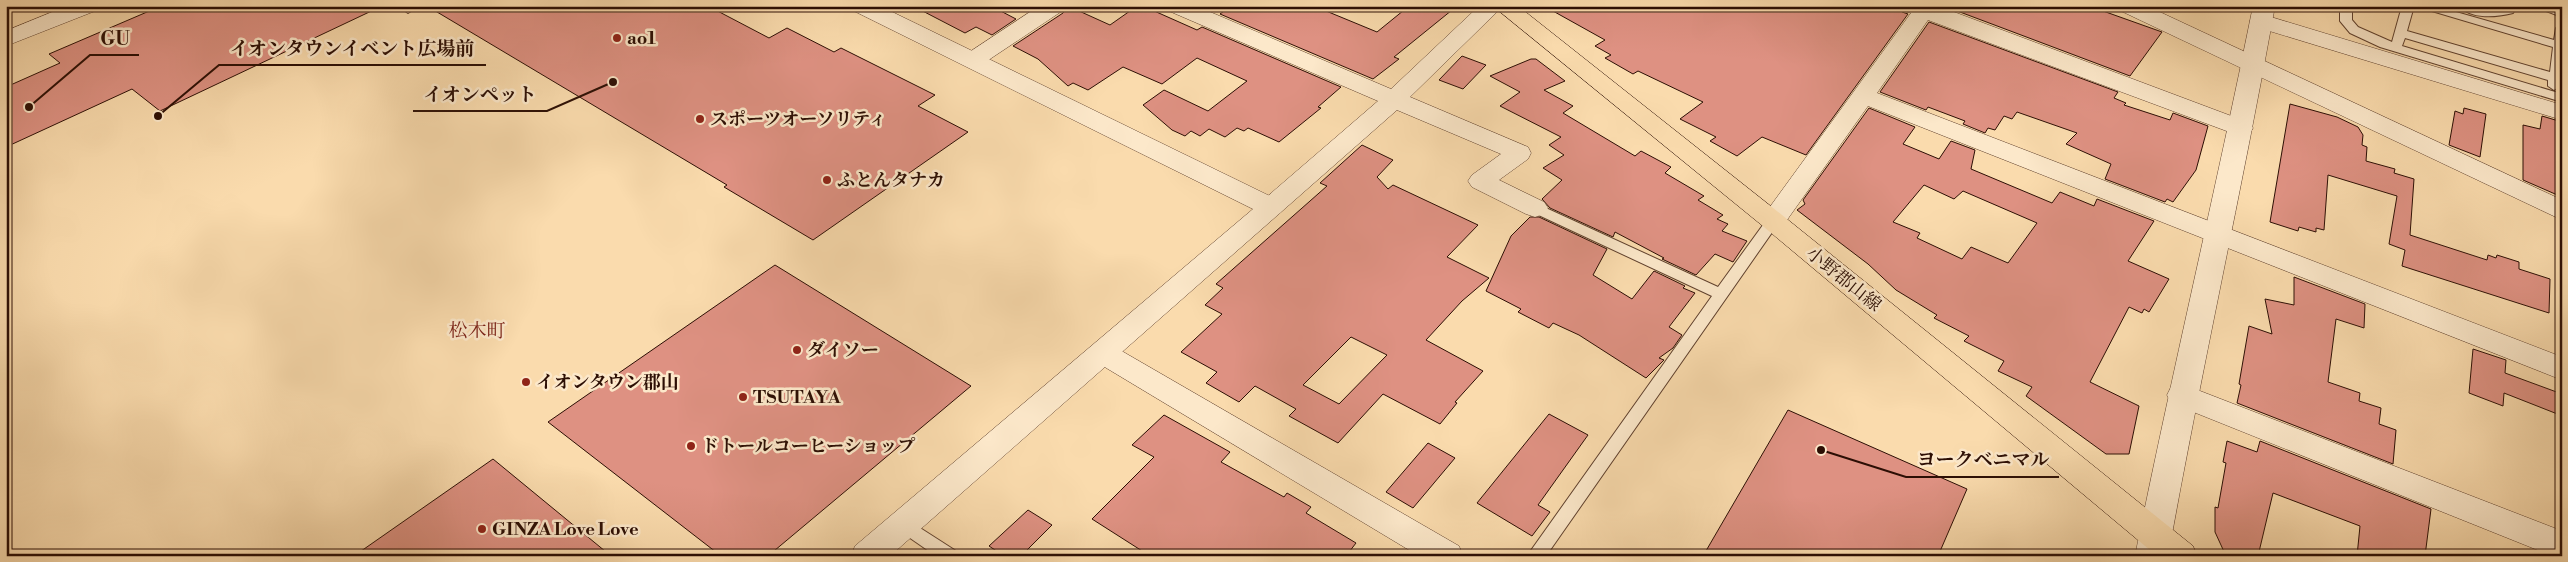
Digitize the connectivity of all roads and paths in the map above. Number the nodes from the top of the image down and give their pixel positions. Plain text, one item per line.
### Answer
1 (87, 6) edge
2 (862, 6) edge
3 (1054, 6) edge
4 (1177, 6) edge
5 (1492, 6) edge
6 (1504, 6) edge
7 (2129, 6) edge
8 (2346, 6) edge
9 (2408, 6) edge
10 (2421, 6) edge
11 (2465, 6) edge
12 (2511, 6) edge
13 (2539, 6) edge
14 (1921, 8) edge
15 (2562, 12) edge
16 (2263, 14) edge
17 (2562, 28) edge
18 (2401, 33) junction
19 (6, 39) edge
20 (2561, 46) edge
21 (2396, 49) junction
22 (2479, 56) junction
23 (973, 60) junction
24 (2252, 64) junction
25 (2476, 73) junction
26 (2556, 78) junction
27 (1863, 96) junction
28 (1395, 99) junction
29 (2559, 102) edge
30 (2241, 128) junction
31 (1272, 207) junction
32 (1535, 208) joint
33 (2562, 211) edge
34 (1773, 221) junction
35 (2218, 237) junction
36 (1720, 294) junction
37 (1103, 353) junction
38 (2562, 369) edge
39 (2182, 395) junction
40 (904, 524) junction
41 (2562, 544) edge
42 (2153, 546) edge
43 (867, 556) edge
44 (950, 556) edge
45 (1446, 556) edge
46 (1536, 556) edge
47 (2181, 556) edge

1 - 19 street
2 - 23 street
3 - 23 street
4 - 28 street
5 - 28 street
6 - 34 main road, 小野郡山線
7 - 24 street
8 - 21 lane
9 - 18 lane
10 - 20 lane
11 - 12 lane
13 - 15 lane
14 - 27 street
14 - 30 street
16 - 24 street
16 - 29 street
17 - 20 lane
18 - 21 lane
18 - 22 lane
20 - 26 lane
21 - 25 lane
22 - 25 lane
22 - 26 lane
23 - 31 street
24 - 30 street
24 - 33 street
25 - 29 lane
26 - 29 lane
27 - 34 street
27 - 35 street
28 - 31 street
28 - 32 street
30 - 35 street
31 - 37 street
32 - 36 lane
34 - 36 lane
34 - 42 main road, 小野郡山線
35 - 38 street
35 - 39 street
36 - 46 lane
37 - 40 street
37 - 45 street
39 - 41 street
39 - 42 street
40 - 43 street
40 - 44 lane
42 - 47 main road, 小野郡山線

